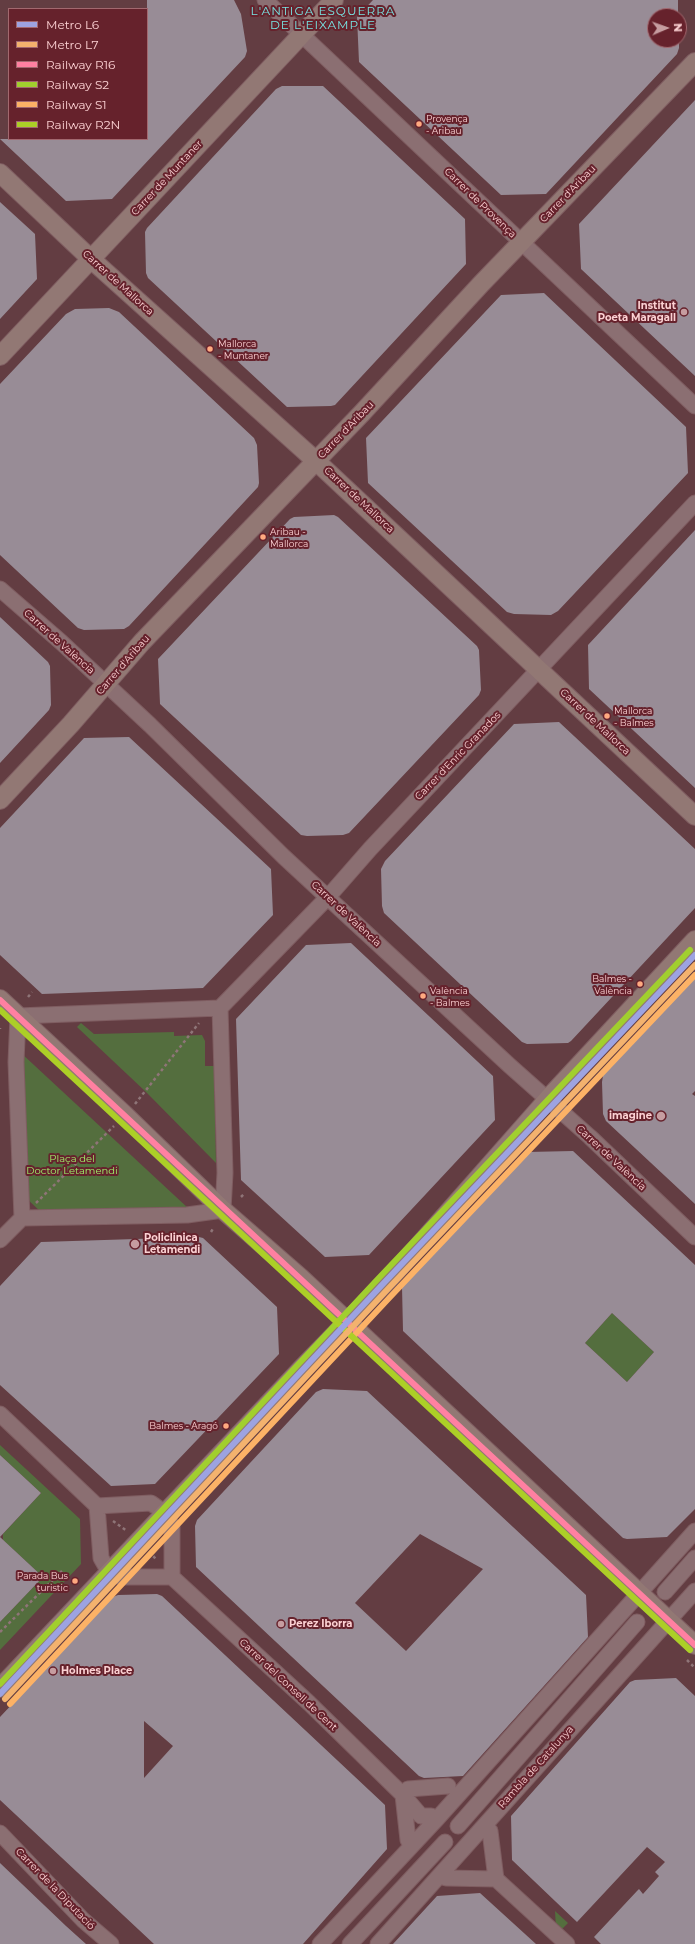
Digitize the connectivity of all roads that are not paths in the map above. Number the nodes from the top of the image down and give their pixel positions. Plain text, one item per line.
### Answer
1 (265, 0) edge
2 (334, 0) edge
3 (302, 34) junction
4 (695, 62) edge
5 (0, 173) edge
6 (521, 243) junction
7 (91, 259) junction
8 (0, 356) edge
9 (695, 406) edge
10 (316, 461) junction
11 (695, 503) edge
12 (0, 589) edge
13 (540, 670) junction
14 (105, 685) junction
15 (0, 800) edge
16 (695, 816) edge
17 (328, 897) junction
18 (695, 940) edge
19 (0, 999) edge
20 (220, 1008) junction
21 (18, 1016) junction
22 (548, 1099) junction
23 (223, 1210) junction
24 (22, 1218) junction
25 (695, 1237) edge
26 (0, 1240) edge
27 (347, 1321) junction
28 (0, 1414) edge
29 (96, 1506) junction
30 (165, 1513) junction
31 (695, 1530) edge
32 (695, 1558) edge
33 (105, 1565) junction
34 (172, 1577) junction
35 (695, 1591) edge
36 (665, 1592) dead end
37 (639, 1593) junction
38 (668, 1620) junction
39 (637, 1622) dead end
40 (695, 1645) edge
41 (0, 1688) edge
42 (448, 1786) dead end
43 (403, 1795) junction
44 (431, 1816) dead end
45 (458, 1826) dead end
46 (490, 1831) dead end
47 (0, 1833) edge
48 (409, 1840) junction
49 (445, 1842) dead end
50 (440, 1876) junction
51 (496, 1879) junction
52 (111, 1944) edge
53 (320, 1944) edge
54 (350, 1944) edge
55 (378, 1944) edge
56 (567, 1944) edge

1 - 3 street, Carrer de Provença
2 - 3 main road, Carrer de Muntaner
3 - 6 street, Carrer de Provença
3 - 7 main road, Carrer de Muntaner
4 - 6 main road, Carrer d'Aribau
5 - 7 main road, Carrer de Mallorca
6 - 9 street, Carrer de Provença
6 - 10 main road, Carrer d'Aribau
7 - 8 main road, Carrer de Muntaner
7 - 10 main road, Carrer de Mallorca
10 - 13 main road, Carrer de Mallorca
10 - 14 main road, Carrer d'Aribau
11 - 13 street, Carrer d'Enric Granados
12 - 14 street, Carrer de València
13 - 16 main road, Carrer de Mallorca
13 - 17 street, Carrer d'Enric Granados
14 - 15 main road, Carrer d'Aribau
14 - 17 street, Carrer de València
17 - 20 street, Carrer d'Enric Granados
17 - 22 street, Carrer de València
18 - 22 main road
19 - 21 main road
20 - 21 street
20 - 23 street
21 - 23 main road
21 - 24 street
22 - 25 street, Carrer de València
22 - 27 main road
23 - 24 street
23 - 27 main road
24 - 26 street
27 - 30 main road
27 - 37 main road
28 - 29 street
29 - 30 street
29 - 33 street
30 - 33 main road
30 - 34 street
31 - 37 street
32 - 36 street
33 - 34 street
33 - 41 main road
34 - 43 street, Carrer del Consell de Cent
35 - 38 street, Rambla de Catalunya
37 - 38 main road
37 - 48 street
38 - 40 main road
38 - 50 street, Rambla de Catalunya
39 - 45 street, Rambla de Catalunya
42 - 43 street
43 - 44 street, Carrer del Consell de Cent
43 - 48 street
46 - 51 street
47 - 52 street, Carrer de la Diputació
48 - 53 street
49 - 54 street
50 - 51 street
50 - 55 street, Rambla de Catalunya
51 - 56 street

